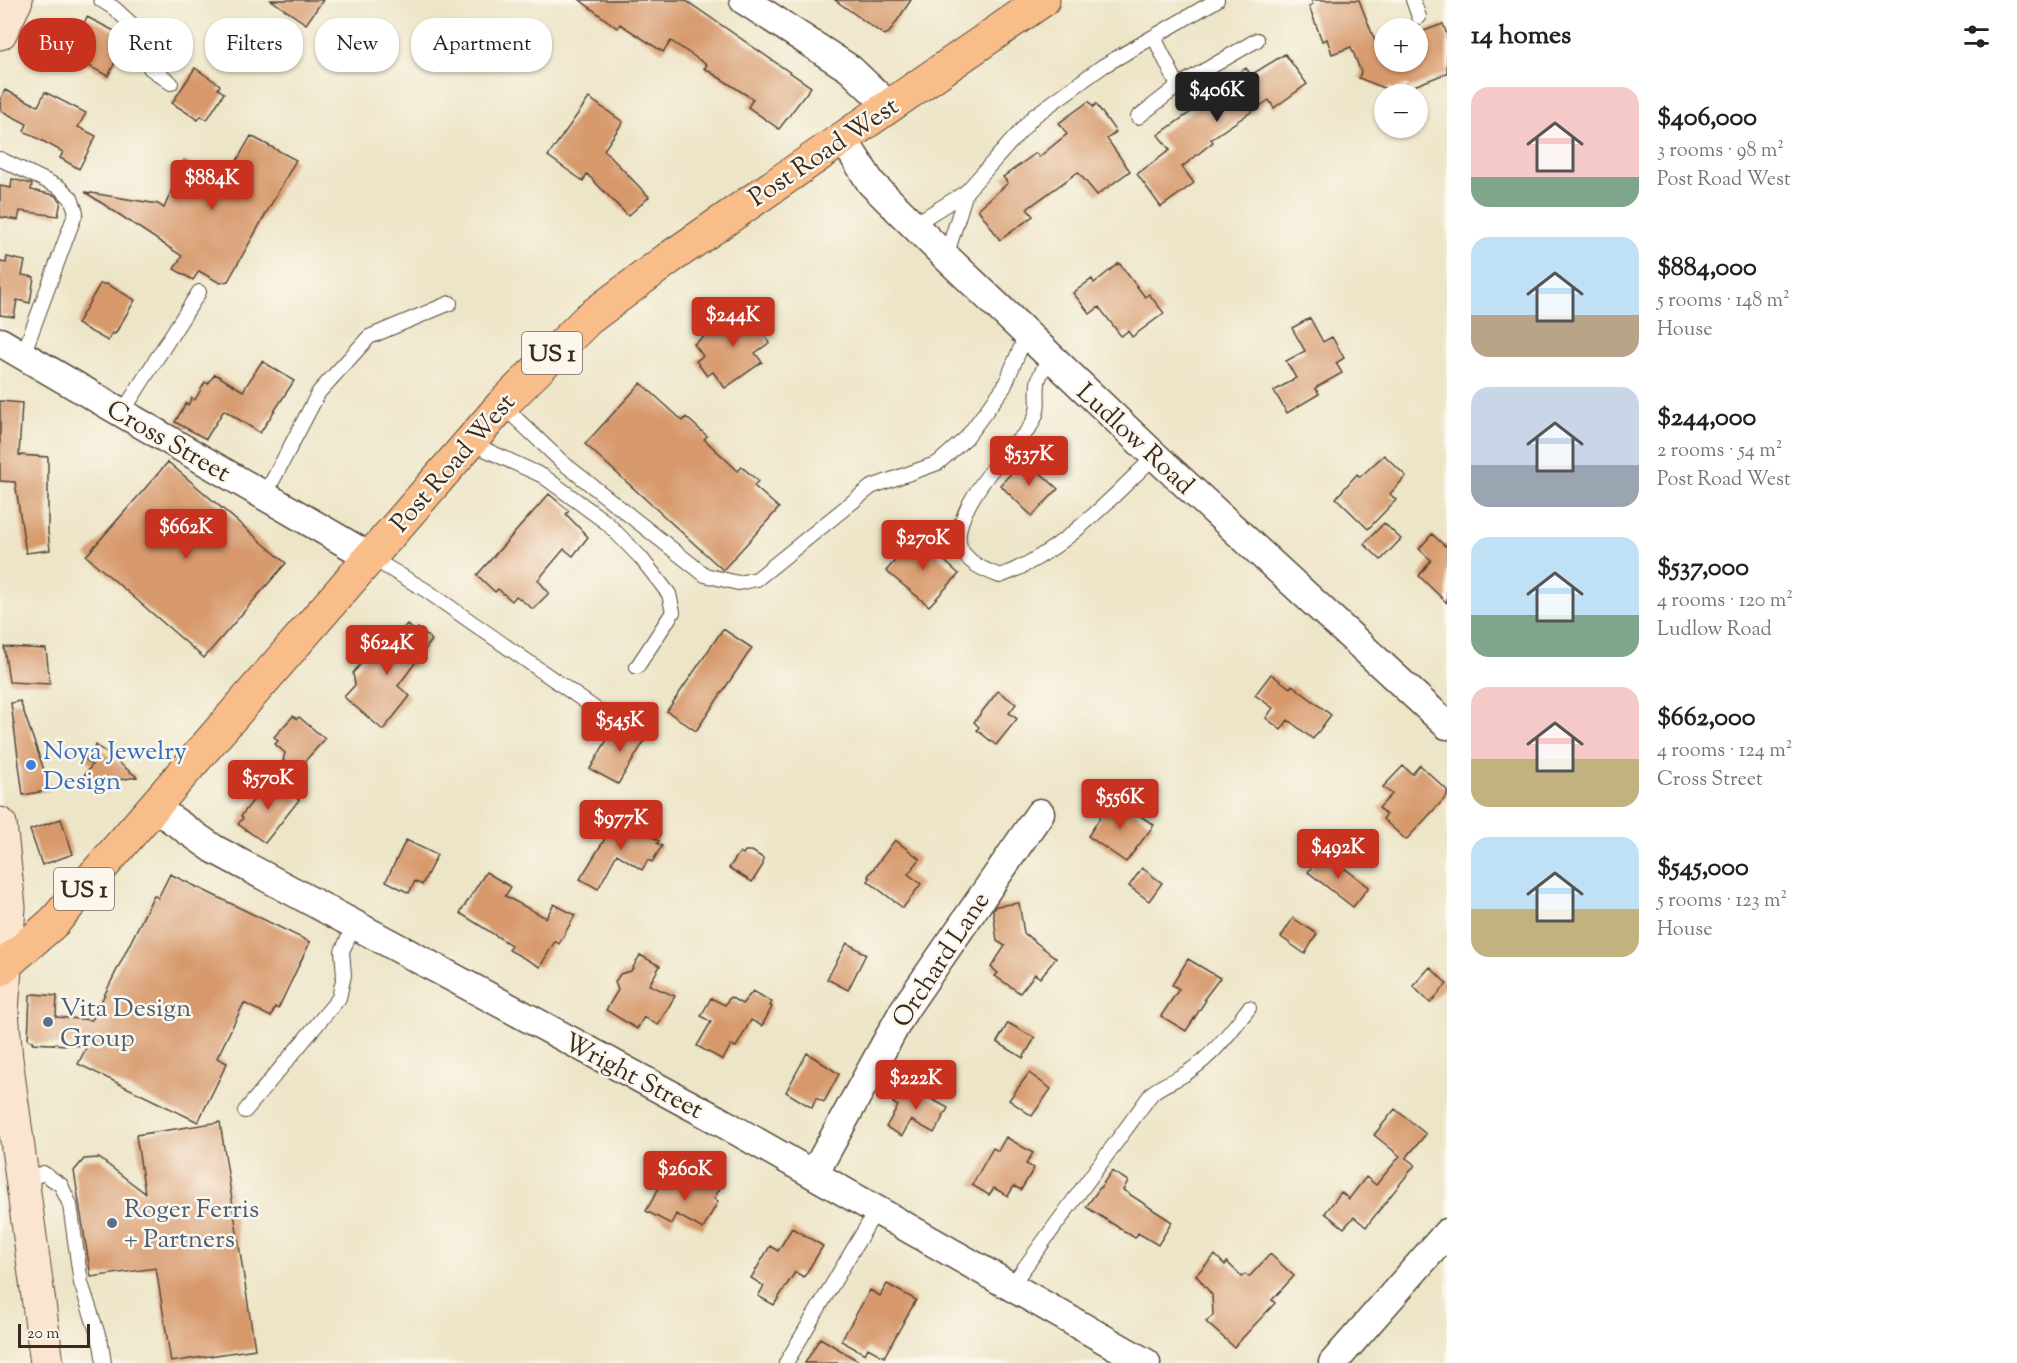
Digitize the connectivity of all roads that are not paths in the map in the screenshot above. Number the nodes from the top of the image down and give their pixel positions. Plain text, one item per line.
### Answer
1 (16, 0) edge
2 (101, 0) edge
3 (744, 0) edge
4 (1216, 0) edge
5 (1413, 0) edge
6 (1025, 8) edge
7 (1419, 17) dead end
8 (0, 33) edge
9 (1154, 37) junction
10 (1257, 40) dead end
11 (171, 83) dead end
12 (1178, 86) junction
13 (888, 106) junction
14 (1138, 117) dead end
15 (842, 137) junction
16 (0, 159) edge
17 (966, 192) junction
18 (913, 225) junction
19 (946, 257) junction
20 (199, 292) dead end
21 (450, 303) dead end
22 (1026, 335) junction
23 (12, 349) edge
24 (1050, 358) junction
25 (502, 405) junction
26 (122, 413) junction
27 (469, 442) junction
28 (1155, 456) junction
29 (265, 495) junction
30 (370, 557) junction
31 (637, 666) dead end
32 (613, 721) dead end
33 (1447, 725) edge
34 (154, 807) junction
35 (1040, 813) dead end
36 (0, 824) edge
37 (355, 924) junction
38 (3, 967) edge
39 (1249, 1008) dead end
40 (245, 1111) dead end
41 (814, 1174) junction
42 (24, 1182) junction
43 (877, 1209) junction
44 (1447, 1233) edge
45 (1011, 1286) junction
46 (47, 1363) edge
47 (104, 1363) edge
48 (786, 1363) edge
49 (1146, 1363) edge
50 (1333, 1363) edge

1 - 8 main road
2 - 11 lane
3 - 13 street
4 - 9 lane
5 - 7 lane
6 - 13 main road, Post Road West / US 1
9 - 12 lane
9 - 17 lane
10 - 12 lane
12 - 14 lane
13 - 15 main road, Post Road West / US 1
15 - 18 street, Ludlow Road
15 - 25 main road, Post Road West / US 1
16 - 23 lane
17 - 18 lane
17 - 19 lane
18 - 19 street, Ludlow Road
19 - 22 street, Ludlow Road
20 - 26 lane
21 - 29 lane
22 - 24 street, Ludlow Road
22 - 25 lane
23 - 26 street, Cross Street
24 - 28 street, Ludlow Road
24 - 28 lane
25 - 27 main road, Post Road West / US 1
26 - 29 street, Cross Street
27 - 30 main road, Post Road West / US 1
27 - 31 lane
28 - 33 street, Ludlow Road
29 - 30 street, Cross Street
30 - 32 lane
30 - 34 main road, Post Road West / US 1
34 - 37 street, Wright Street
34 - 38 main road, Post Road West / US 1
35 - 41 street, Orchard Lane
36 - 38 main road
37 - 40 lane
37 - 41 street, Wright Street
38 - 42 main road
39 - 45 lane
41 - 43 street, Wright Street
42 - 46 main road
42 - 47 lane
43 - 45 street, Wright Street
43 - 48 lane
44 - 50 street
45 - 49 street, Wright Street

